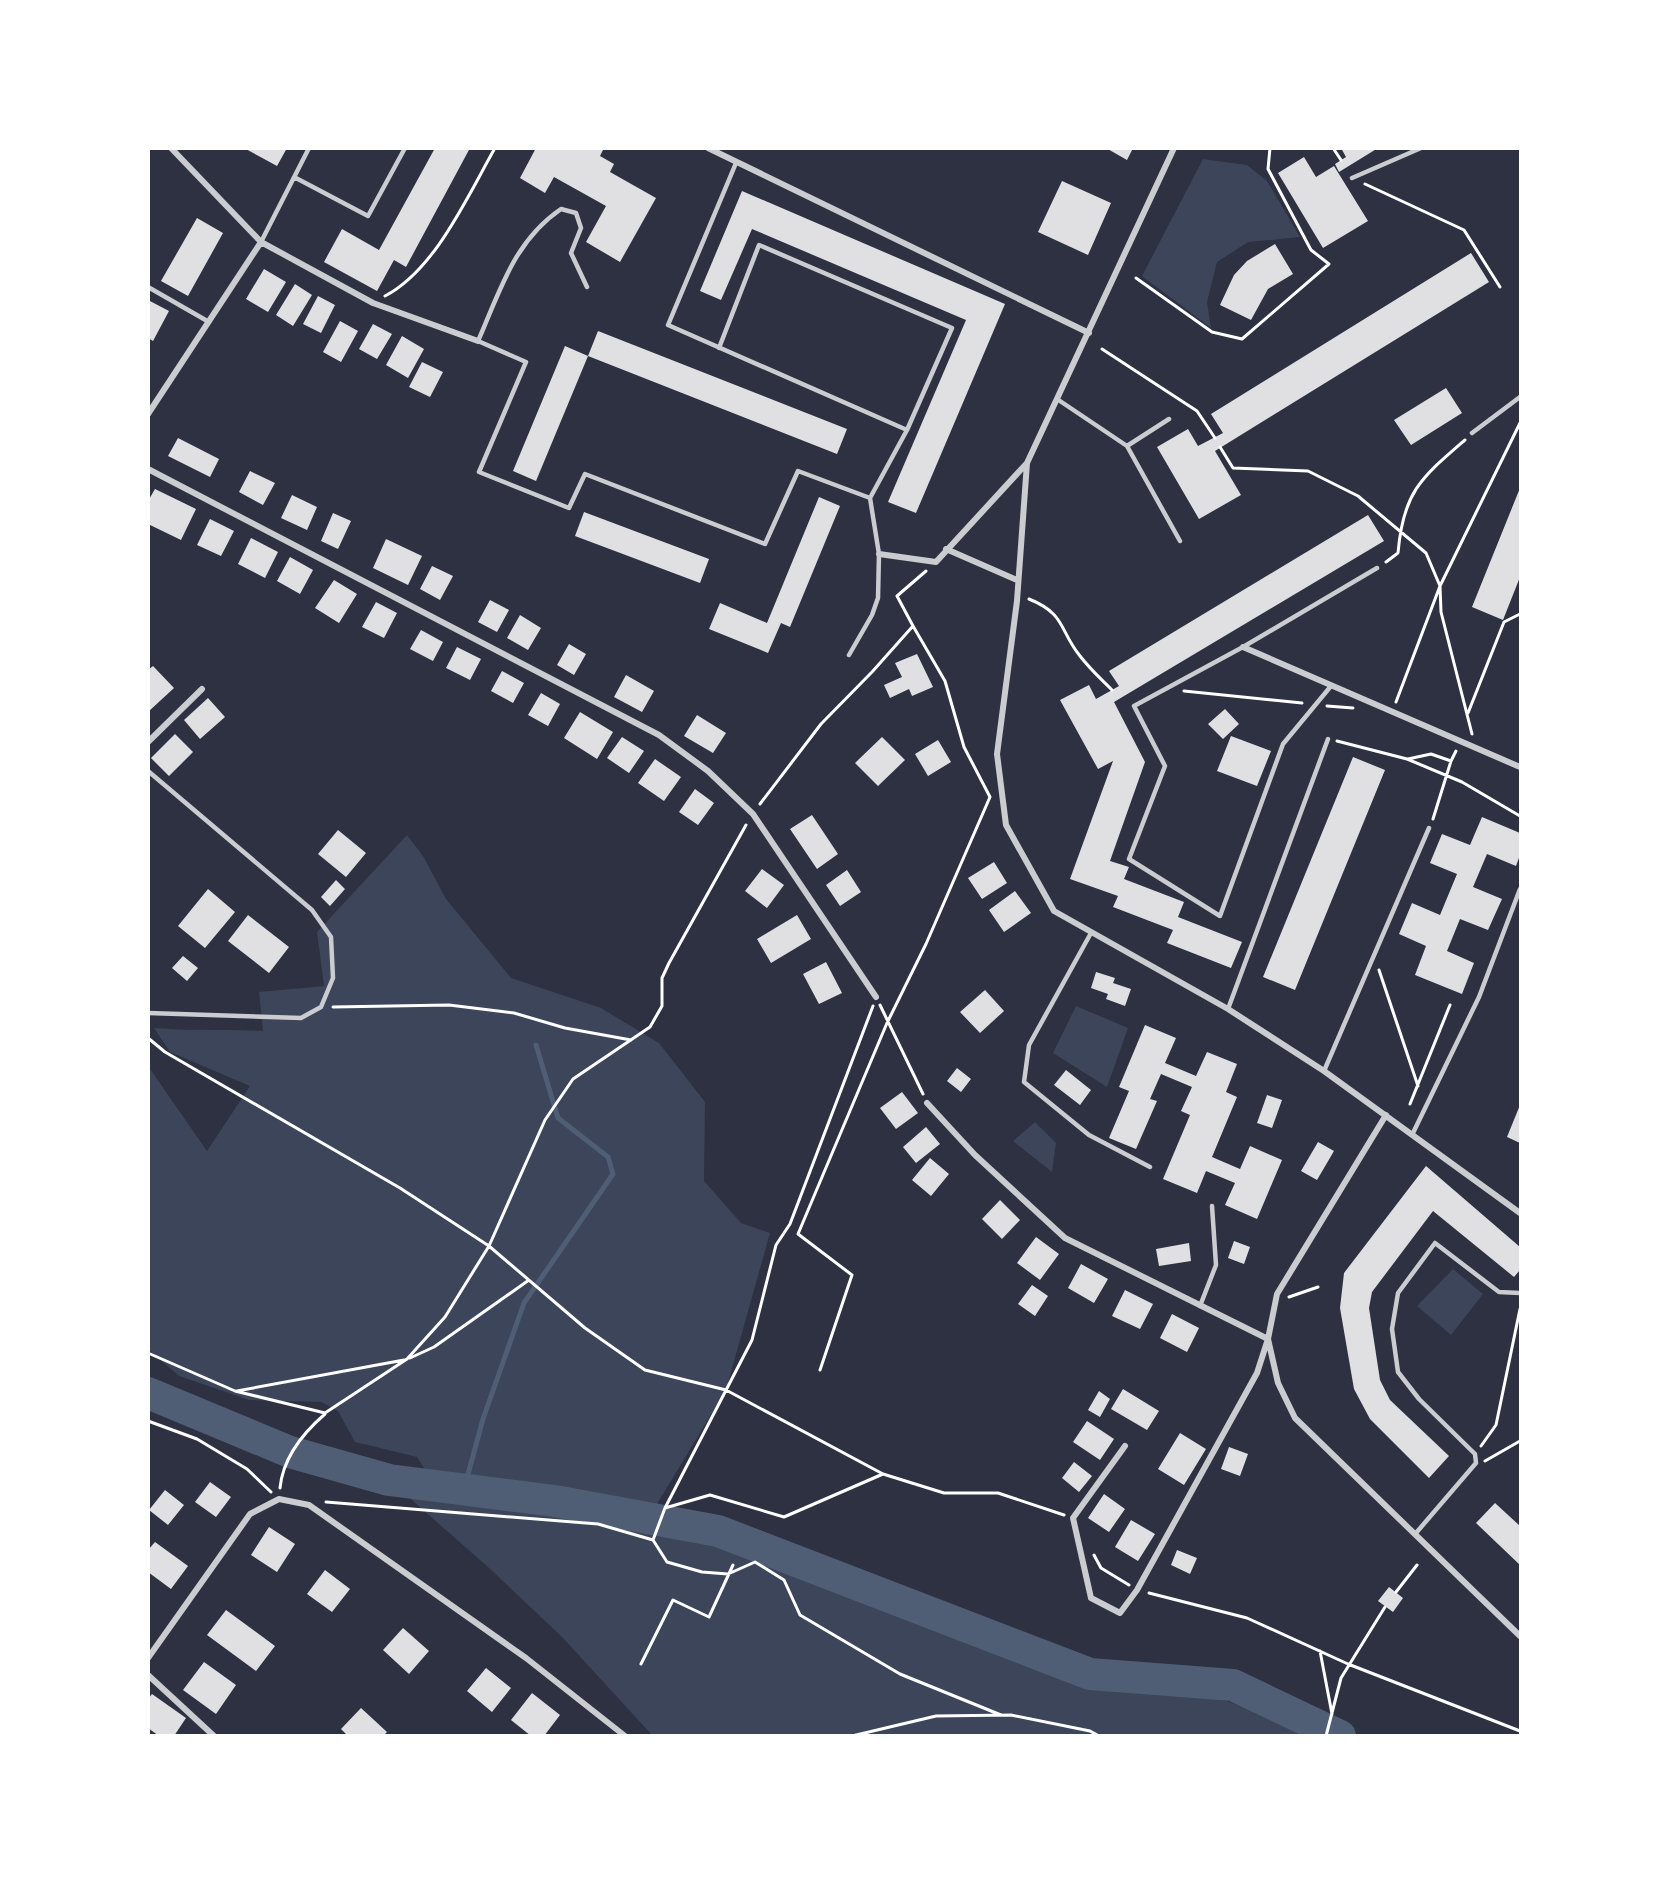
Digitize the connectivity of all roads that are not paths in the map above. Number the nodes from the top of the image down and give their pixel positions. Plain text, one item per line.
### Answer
1 (171, 148) edge
2 (309, 148) edge
3 (405, 148) edge
4 (708, 148) edge
5 (1174, 148) edge
6 (1421, 148) edge
7 (736, 163) junction
8 (294, 177) junction
9 (1352, 178) road end
10 (261, 242) junction
11 (148, 287) edge
12 (587, 287) dead end
13 (209, 321) junction
14 (1089, 333) junction
15 (478, 341) junction
16 (719, 348) junction
17 (1521, 397) edge
18 (1057, 399) junction
19 (148, 414) edge
20 (1169, 419) dead end
21 (907, 430) junction
22 (1472, 434) road end
23 (1127, 446) junction
24 (1028, 463) junction
25 (148, 469) edge
26 (870, 498) junction
27 (1180, 541) dead end
28 (946, 549) junction
29 (879, 554) junction
30 (1377, 568) road end
31 (1017, 580) junction
32 (1243, 647) junction
33 (849, 655) dead end
34 (1331, 686) junction
35 (202, 689) dead end
36 (1328, 739) road end
37 (148, 742) edge
38 (1521, 767) edge
39 (148, 771) edge
40 (1429, 828) road end
41 (1521, 889) edge
42 (1091, 933) junction
43 (876, 997) road end
44 (1228, 1009) junction
45 (148, 1013) edge
46 (1324, 1071) junction
47 (927, 1103) road end
48 (1386, 1115) junction
49 (1413, 1133) junction
50 (1150, 1167) dead end
51 (1212, 1206) dead end
52 (1521, 1214) edge
53 (1521, 1293) edge
54 (1200, 1306) junction
55 (1268, 1340) junction
56 (1125, 1446) dead end
57 (1416, 1533) junction
58 (1521, 1636) edge
59 (148, 1658) edge
60 (148, 1675) edge
61 (214, 1736) edge
62 (625, 1736) edge

1 - 10 street
2 - 8 lane
3 - 8 lane
4 - 7 street
5 - 14 street
6 - 9 lane
7 - 14 street
7 - 16 lane
8 - 10 lane
10 - 13 street
10 - 15 street
11 - 13 lane
12 - 15 lane
13 - 19 street
14 - 18 street
15 - 26 lane
16 - 21 lane
16 - 21 lane
17 - 22 lane
18 - 23 lane
18 - 24 street
20 - 23 lane
21 - 26 lane
23 - 27 lane
24 - 28 street
24 - 31 street
25 - 43 street
26 - 29 lane
28 - 29 street
28 - 31 street
29 - 33 lane
30 - 32 lane
31 - 42 street
32 - 34 street
32 - 34 lane
34 - 38 street
35 - 37 street
36 - 44 lane
39 - 45 lane
40 - 46 lane
41 - 49 lane
42 - 44 street
42 - 50 lane
44 - 46 street
46 - 48 street
47 - 54 street
48 - 49 street
48 - 55 street
49 - 52 street
51 - 54 lane
53 - 57 lane
54 - 55 street
55 - 56 street
55 - 57 street
57 - 58 street
59 - 62 street
60 - 61 street

